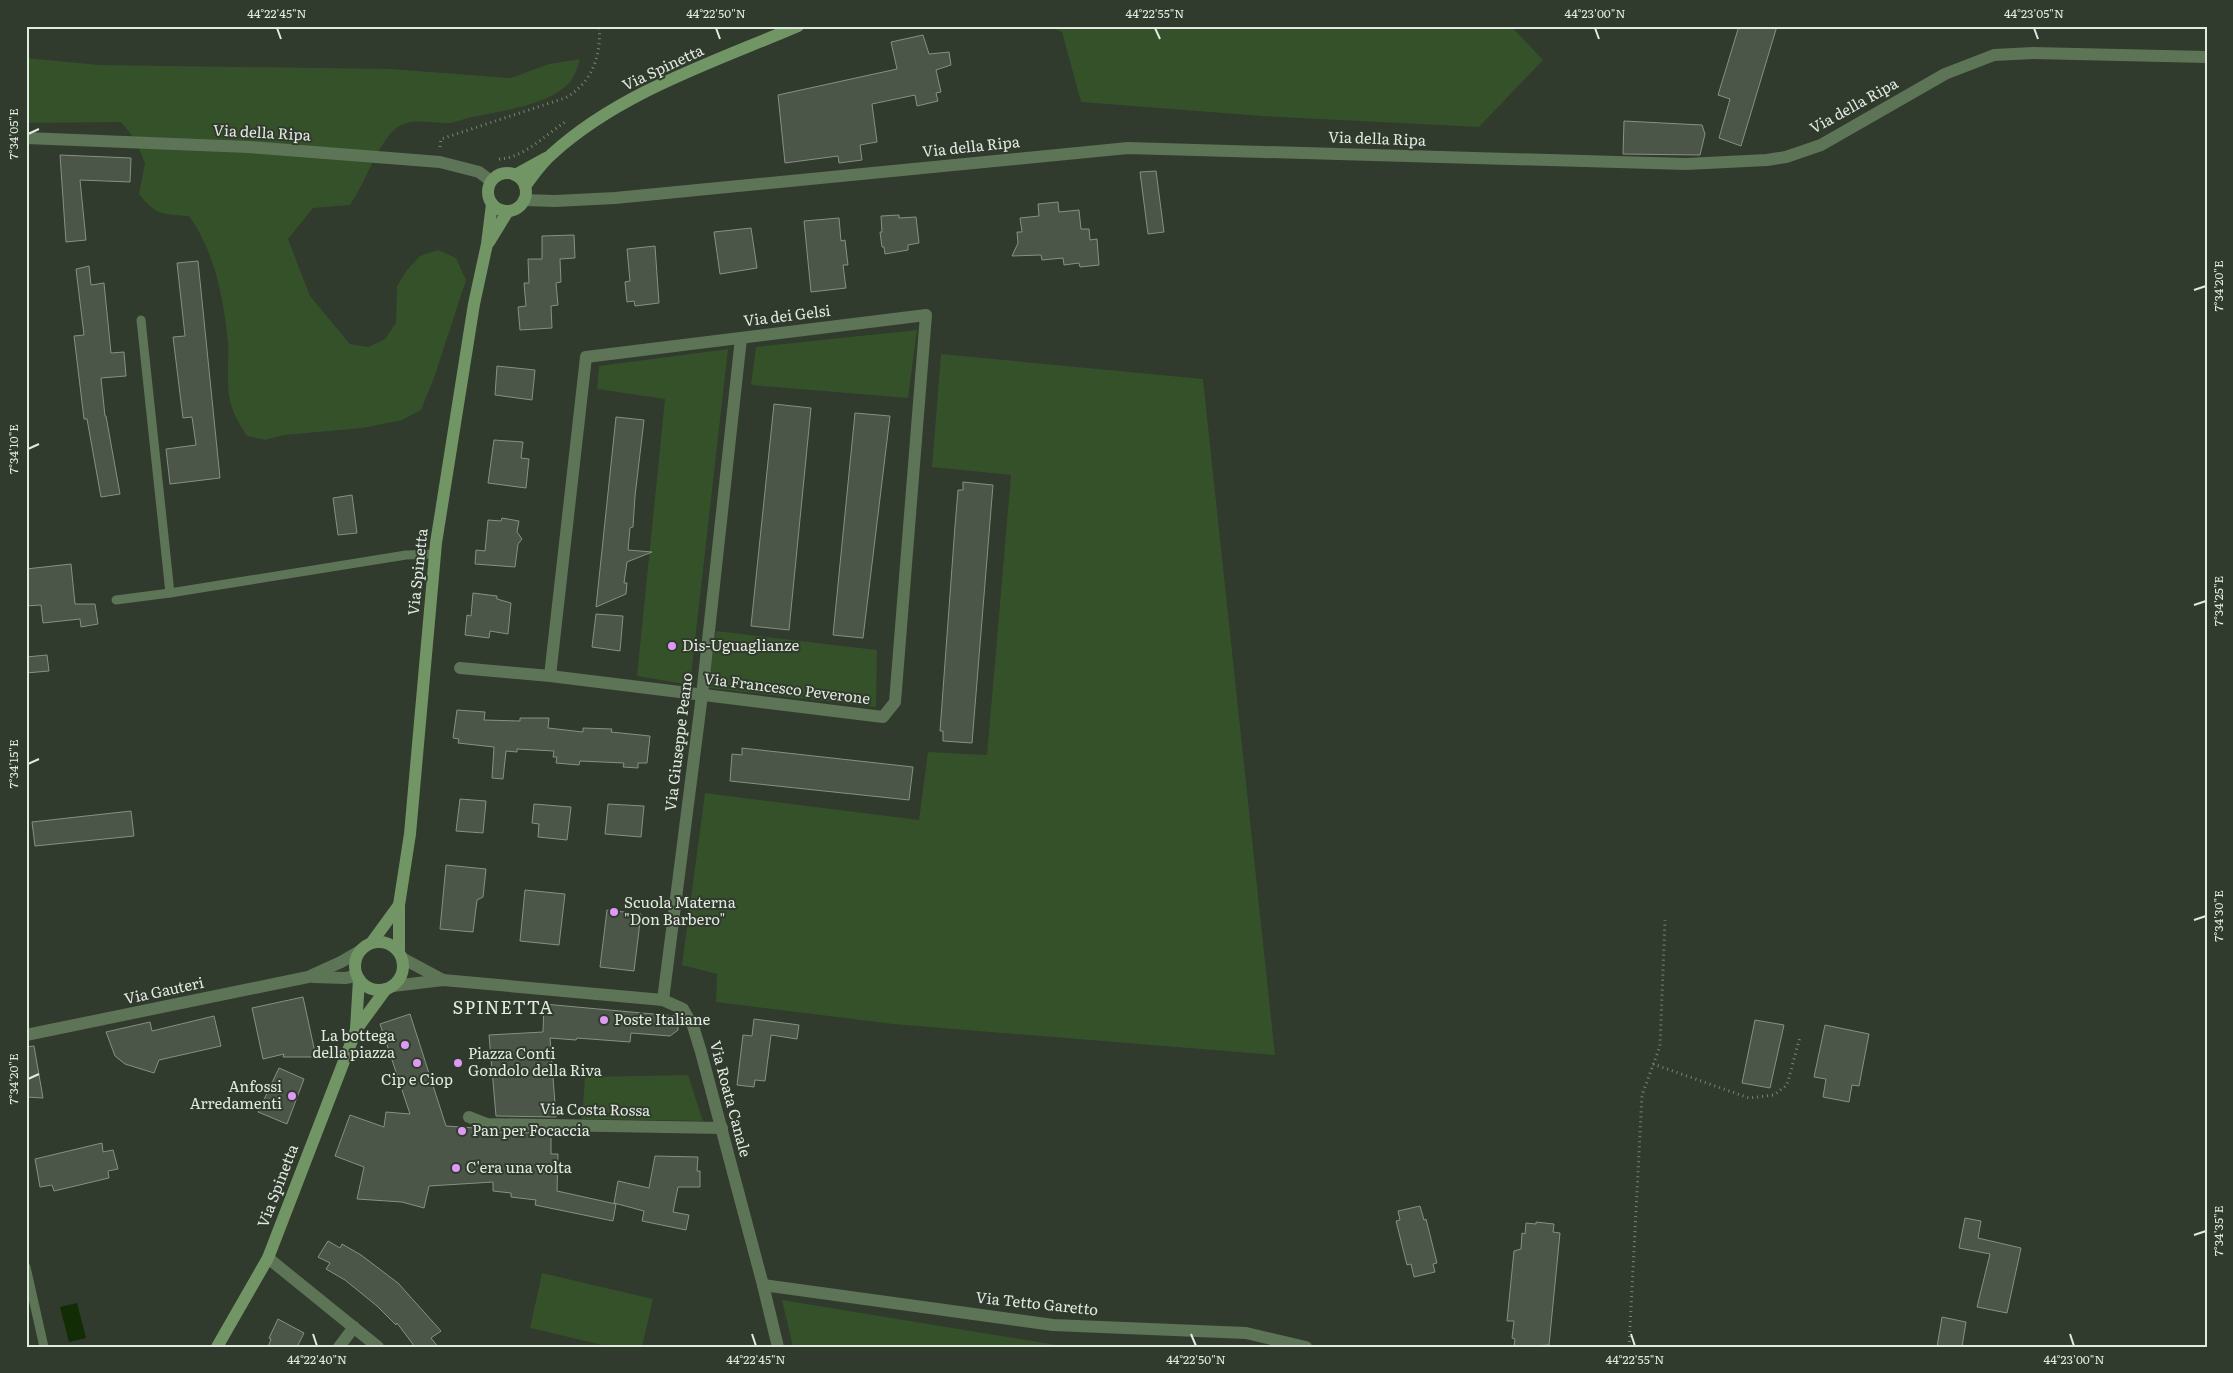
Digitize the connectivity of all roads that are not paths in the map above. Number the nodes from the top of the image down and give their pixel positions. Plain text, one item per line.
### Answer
1 (798, 26) edge
2 (2207, 57) edge
3 (26, 138) edge
4 (550, 155) junction
5 (515, 175) junction
6 (491, 182) junction
7 (525, 186) junction
8 (524, 200) junction
9 (492, 204) junction
10 (508, 211) junction
11 (487, 244) junction
12 (141, 320) dead end
13 (741, 338) junction
14 (436, 554) junction
15 (170, 593) junction
16 (116, 600) dead end
17 (460, 668) dead end
18 (550, 676) junction
19 (702, 694) junction
20 (895, 702) joint
21 (399, 905) junction
22 (372, 942) junction
23 (360, 951) junction
24 (400, 955) junction
25 (308, 977) junction
26 (358, 978) junction
27 (443, 980) junction
28 (389, 988) junction
29 (663, 1000) junction
30 (356, 1030) junction
31 (26, 1036) edge
32 (469, 1117) dead end
33 (722, 1128) junction
34 (268, 1258) junction
35 (26, 1267) edge
36 (764, 1285) junction
37 (354, 1327) junction
38 (44, 1347) edge
39 (217, 1347) edge
40 (339, 1347) edge
41 (378, 1347) edge
42 (778, 1347) edge
43 (1306, 1347) edge

1 - 4 main road, Via Spinetta
2 - 8 street, Via della Ripa
3 - 6 street, Via della Ripa
4 - 5 main road, Via Spinetta
4 - 7 main road, Via Spinetta
5 - 6 main road
5 - 7 main road
6 - 9 main road
7 - 8 main road
8 - 10 main road
9 - 10 main road
9 - 11 main road, Via Spinetta
10 - 11 main road, Via Spinetta
11 - 14 main road, Via Spinetta
12 - 15 lane
13 - 18 street, Via dei Gelsi
13 - 19 street, Via Giuseppe Peano
13 - 20 street, Via dei Gelsi
14 - 15 lane
14 - 21 main road, Via Spinetta
15 - 16 lane
17 - 18 street, Via Francesco Peverone
18 - 19 street, Via Francesco Peverone
19 - 20 street, Via Francesco Peverone
19 - 29 street, Via Giuseppe Peano
21 - 22 main road, Via Spinetta
21 - 24 main road, Via Spinetta
22 - 23 main road
22 - 24 main road
23 - 25 street, Via Gauteri
23 - 26 main road
24 - 27 street, Via Roata Canale
24 - 28 main road
25 - 26 street, Via Gauteri
25 - 31 street, Via Gauteri
26 - 28 main road
26 - 30 main road, Via Spinetta
27 - 28 street, Via Roata Canale
27 - 29 street, Via Roata Canale
28 - 30 main road, Via Spinetta
29 - 33 street, Via Roata Canale
30 - 34 main road, Via Spinetta
32 - 33 street, Via Costa Rossa
33 - 36 street, Via Roata Canale
34 - 37 street
34 - 39 main road, Via Spinetta
35 - 38 lane
36 - 42 street, Via Roata Canale
36 - 43 street, Via Tetto Garetto
37 - 40 street
37 - 41 street

